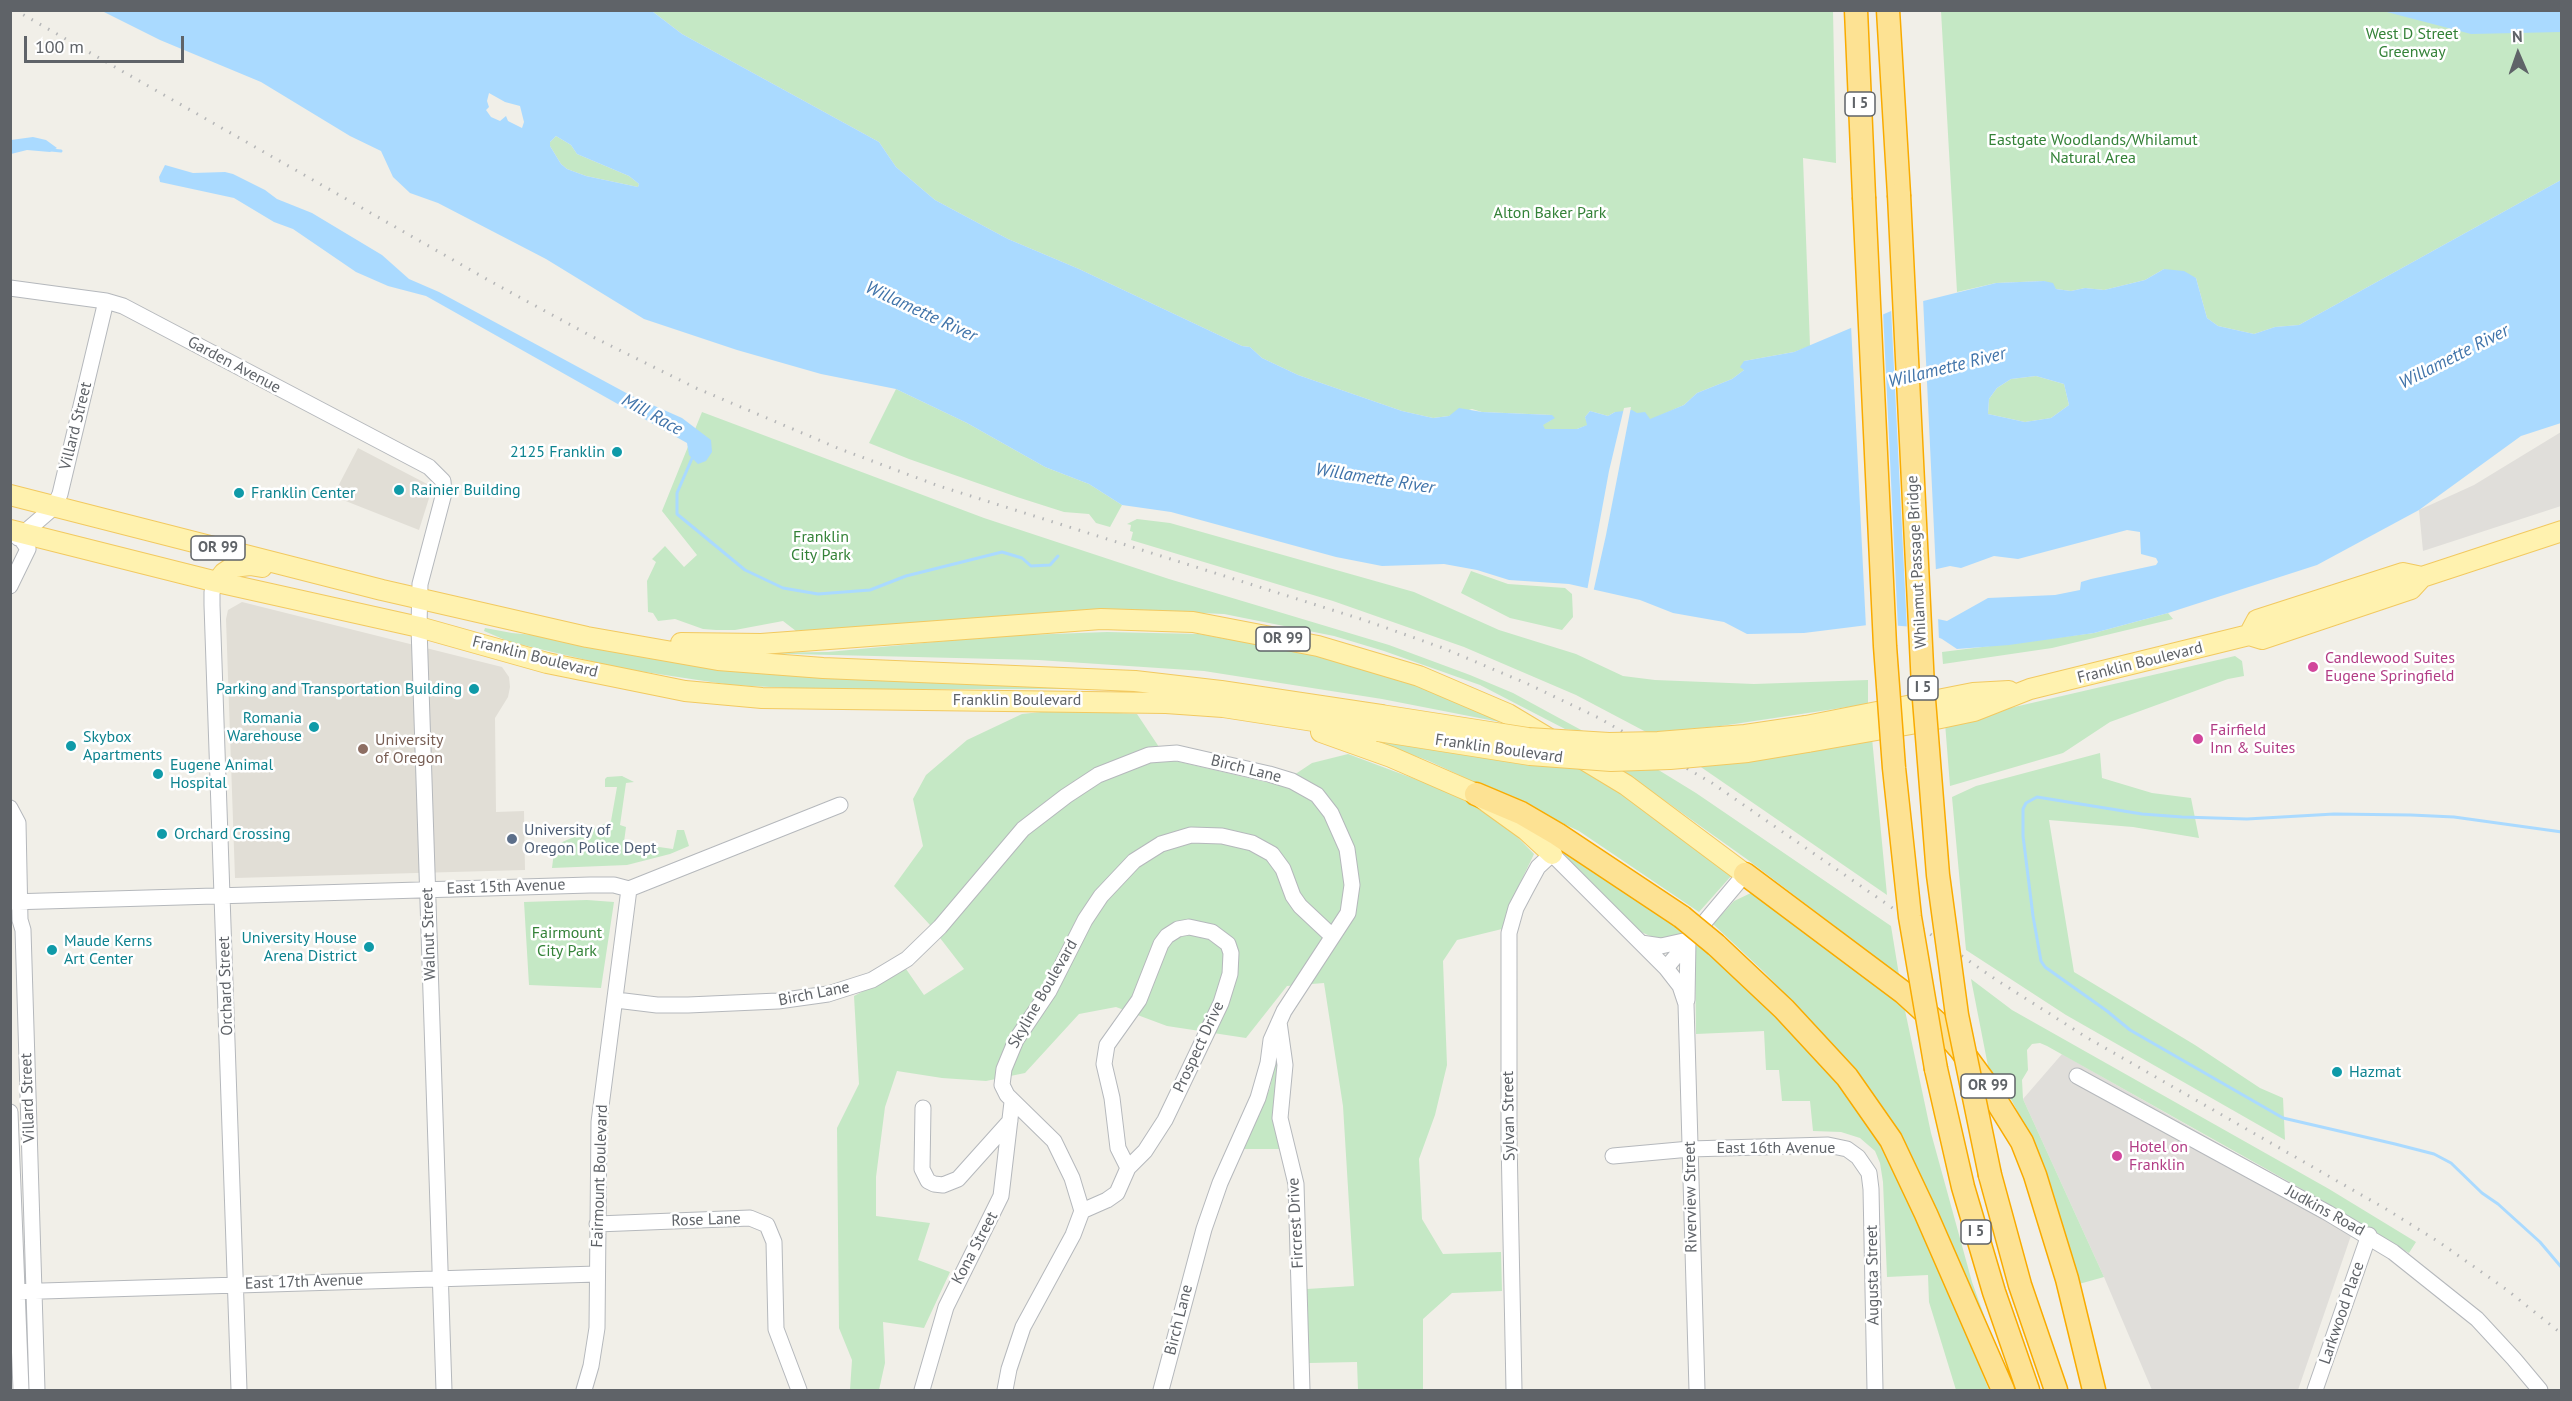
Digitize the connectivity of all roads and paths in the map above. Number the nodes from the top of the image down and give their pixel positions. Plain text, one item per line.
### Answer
1 (1856, 10) edge
2 (1888, 10) edge
3 (10, 288) edge
4 (106, 301) junction
5 (443, 481) joint
6 (10, 495) edge
7 (54, 507) junction
8 (2562, 531) edge
9 (17, 535) edge
10 (217, 582) junction
11 (10, 586) edge
12 (382, 590) junction
13 (419, 597) junction
14 (419, 627) junction
15 (587, 637) junction
16 (1276, 717) junction
17 (1379, 723) junction
18 (1476, 794) junction
19 (840, 805) dead end
20 (10, 808) edge
21 (1552, 854) junction
22 (1745, 874) junction
23 (629, 889) junction
24 (428, 890) junction
25 (223, 896) junction
26 (16, 902) edge
27 (1332, 936) junction
28 (1688, 940) junction
29 (1641, 943) junction
30 (1666, 968) junction
31 (616, 1000) junction
32 (1686, 1004) junction
33 (1279, 1022) junction
34 (2077, 1076) dead end
35 (1012, 1102) junction
36 (923, 1108) dead end
37 (10, 1112) edge
38 (1010, 1121) junction
39 (1690, 1149) junction
40 (1613, 1156) dead end
41 (1863, 1162) joint
42 (1128, 1168) junction
43 (1082, 1211) junction
44 (597, 1224) junction
45 (2369, 1236) junction
46 (597, 1274) junction
47 (441, 1277) junction
48 (236, 1284) junction
49 (34, 1291) junction
50 (14, 1292) edge
51 (586, 1389) edge
52 (21, 1390) edge
53 (38, 1390) edge
54 (239, 1390) edge
55 (444, 1390) edge
56 (800, 1390) edge
57 (921, 1390) edge
58 (1005, 1390) edge
59 (1161, 1390) edge
60 (1302, 1390) edge
61 (1514, 1390) edge
62 (1696, 1390) edge
63 (1875, 1390) edge
64 (2003, 1390) edge
65 (2028, 1390) edge
66 (2056, 1390) edge
67 (2094, 1390) edge
68 (2314, 1390) edge
69 (2540, 1390) edge

1 - 65 highway, I 5, bridge
2 - 66 highway, Whilamut Passage Bridge / I 5, bridge
3 - 4 street, Garden Avenue
4 - 5 street, Garden Avenue
4 - 7 street, Villard Street
5 - 13 street, Walnut Street
6 - 7 main road, Franklin Boulevard / OR 99
7 - 9 street, Villard Street
7 - 12 main road, Franklin Boulevard / OR 99
8 - 17 main road, Franklin Boulevard, bridge
9 - 10 main road, Franklin Boulevard / OR 99
9 - 11 street
10 - 12 main road
10 - 14 main road, Franklin Boulevard / OR 99
10 - 25 street, Orchard Street
12 - 13 main road, Franklin Boulevard / OR 99
13 - 14 street, Walnut Street
13 - 15 main road, Franklin Boulevard / OR 99
14 - 16 main road, Franklin Boulevard / OR 99
14 - 24 street, Walnut Street
15 - 17 main road, Franklin Boulevard
15 - 22 main road, OR 99
16 - 17 main road, Franklin Boulevard
16 - 18 main road
18 - 21 main road
18 - 64 highway, bridge
19 - 23 street, East 15th Avenue
20 - 26 street, Villard Street
21 - 29 street, Riverview Street
21 - 61 street, Sylvan Street
22 - 28 street
22 - 67 highway, OR 99
23 - 24 street, East 15th Avenue
23 - 31 street, Fairmount Boulevard
24 - 25 street, East 15th Avenue
24 - 47 street, Walnut Street
25 - 26 street, East 15th Avenue
25 - 48 street, Orchard Street
26 - 49 street, Villard Street
27 - 31 street, Birch Lane
27 - 33 street, Birch Lane
27 - 35 street, Skyline Boulevard
28 - 29 street
28 - 30 street
28 - 32 street, Riverview Street
29 - 30 street, Riverview Street
30 - 32 street, Riverview Street
31 - 44 street, Fairmount Boulevard
32 - 39 street, Riverview Street
33 - 59 street, Birch Lane
33 - 60 street, Fircrest Drive
34 - 45 street, Judkins Road
35 - 38 street, Kona Street
35 - 43 street
36 - 38 street
37 - 50 street, Villard Street
38 - 57 street, Kona Street
39 - 40 street, East 16th Avenue
39 - 41 street, East 16th Avenue
39 - 62 street, Riverview Street
41 - 63 street, Augusta Street
42 - 42 street, Prospect Drive
42 - 43 street, Prospect Drive
43 - 58 street
44 - 46 street, Fairmount Boulevard
44 - 56 street, Rose Lane
45 - 68 street, Larkwood Place
45 - 69 street, Judkins Road
46 - 47 street, East 17th Avenue
46 - 51 street, Fairmount Boulevard
47 - 48 street, East 17th Avenue
47 - 55 street, Walnut Street
48 - 49 street, East 17th Avenue
48 - 54 street, Orchard Street
49 - 50 street, East 17th Avenue
49 - 53 street, Villard Street
50 - 52 street, Villard Street

